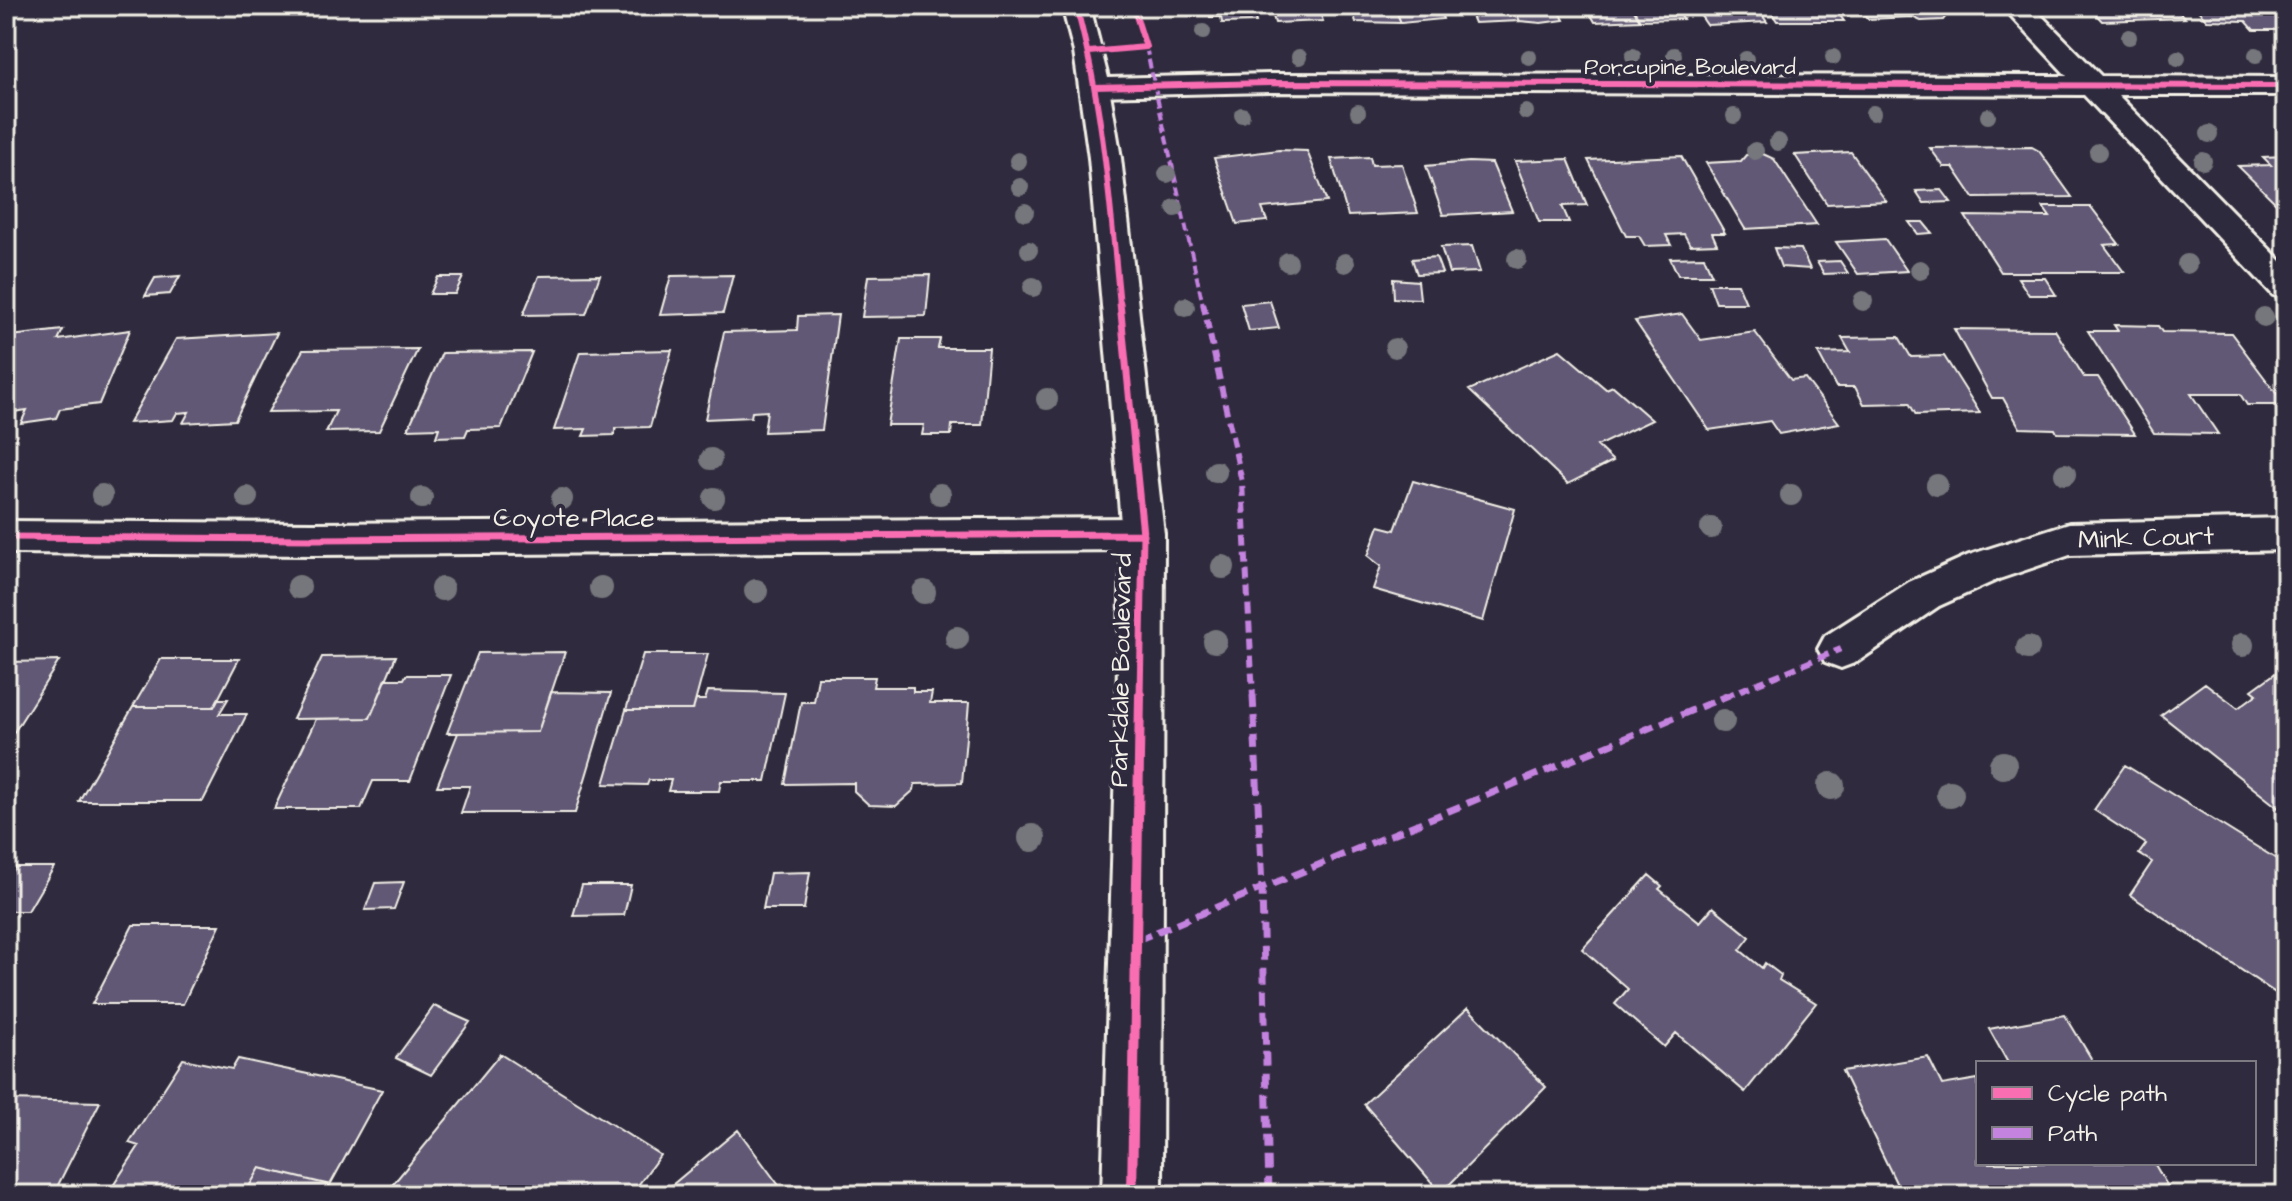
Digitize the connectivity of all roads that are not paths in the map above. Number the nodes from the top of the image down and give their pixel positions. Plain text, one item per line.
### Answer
1 (1076, 6) edge
2 (2016, 6) edge
3 (2286, 86) edge
4 (1094, 87) junction
5 (2097, 87) junction
6 (2286, 287) edge
7 (1143, 534) junction
8 (2286, 534) edge
9 (6, 537) edge
10 (1841, 649) dead end
11 (1132, 1195) edge

1 - 4 street, Parkdale Boulevard
2 - 5 street
3 - 5 street, Porcupine Boulevard
4 - 5 street, Porcupine Boulevard
4 - 7 street, Parkdale Boulevard
5 - 6 street
7 - 9 street, Coyote Place
7 - 11 street, Parkdale Boulevard
8 - 10 street, Mink Court

